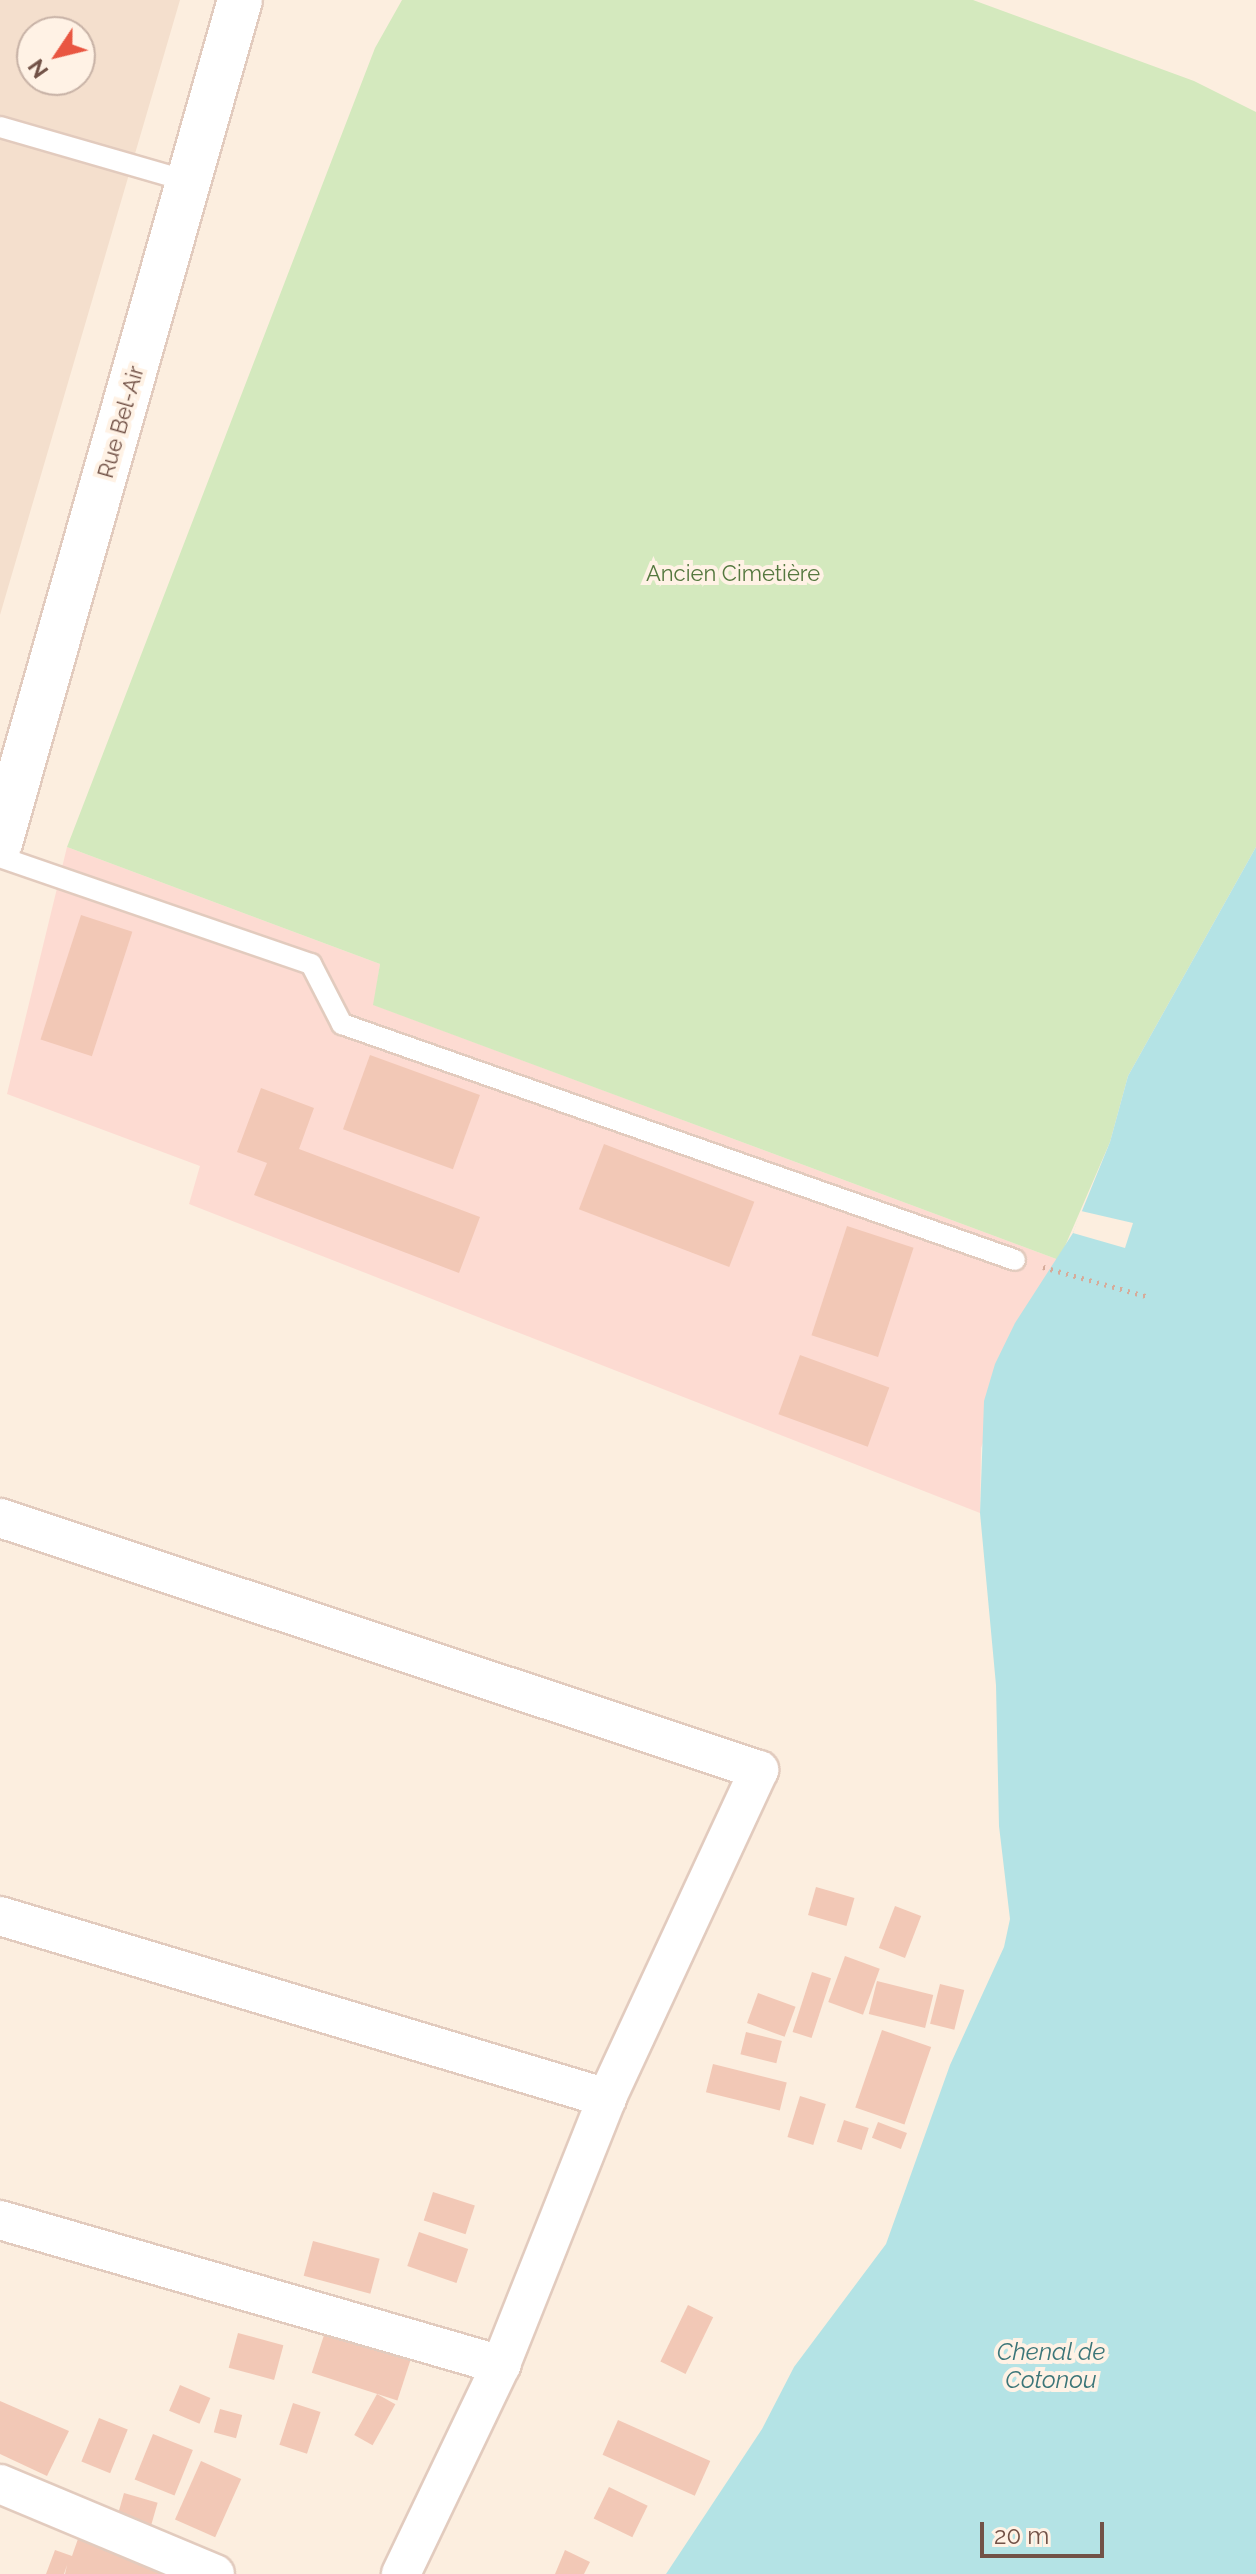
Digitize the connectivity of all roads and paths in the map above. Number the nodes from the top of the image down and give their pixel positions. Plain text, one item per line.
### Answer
1 (240, 0) edge
2 (0, 127) edge
3 (190, 182) junction
4 (0, 843) edge
5 (0, 857) edge
6 (1015, 1260) joint
7 (1149, 1297) dead end
8 (0, 1518) edge
9 (0, 1916) edge
10 (607, 2098) junction
11 (0, 2220) edge
12 (501, 2365) junction
13 (0, 2484) edge
14 (215, 2574) edge
15 (401, 2574) edge

1 - 3 main road, Rue Bel-Air
2 - 3 lane
3 - 4 main road, Rue Bel-Air
5 - 6 lane
6 - 7 path
8 - 10 street
9 - 10 street
10 - 12 street
11 - 12 street
12 - 15 street
13 - 14 street

